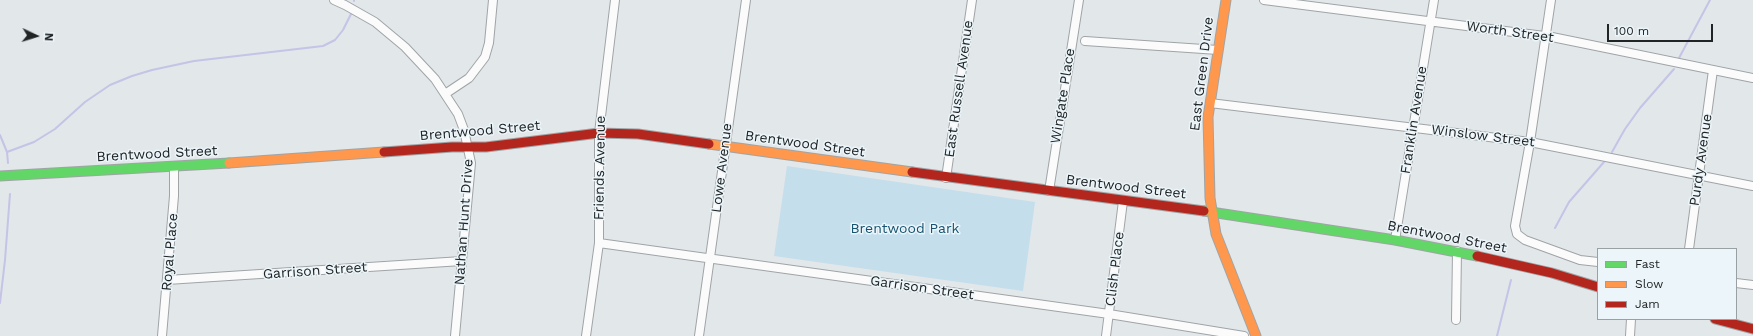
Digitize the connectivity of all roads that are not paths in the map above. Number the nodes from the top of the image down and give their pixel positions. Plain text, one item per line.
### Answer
1 (334, 0) edge
2 (493, 0) edge
3 (615, 0) edge
4 (746, 0) edge
5 (972, 0) edge
6 (1079, 0) edge
7 (1226, 0) edge
8 (1264, 0) edge
9 (1434, 0) edge
10 (1551, 0) edge
11 (1430, 21) junction
12 (1546, 37) junction
13 (1085, 41) dead end
14 (1218, 50) junction
15 (1713, 70) junction
16 (1753, 78) edge
17 (445, 94) junction
18 (1210, 103) junction
19 (1413, 127) junction
20 (599, 134) junction
21 (1530, 142) junction
22 (725, 146) junction
23 (468, 147) junction
24 (174, 167) junction
25 (1699, 175) junction
26 (0, 176) edge
27 (946, 178) junction
28 (1753, 186) edge
29 (1049, 192) junction
30 (1123, 201) junction
31 (1211, 213) junction
32 (1395, 240) junction
33 (599, 243) junction
34 (1689, 248) edge
35 (1457, 251) junction
36 (710, 259) junction
37 (462, 261) junction
38 (1597, 262) edge
39 (167, 280) junction
40 (1737, 282) edge
41 (1753, 285) edge
42 (1597, 287) edge
43 (1109, 314) junction
44 (1456, 320) dead end
45 (1631, 320) edge
46 (1719, 320) edge
47 (1753, 329) edge
48 (162, 336) edge
49 (455, 336) edge
50 (586, 336) edge
51 (699, 336) edge
52 (1106, 336) edge
53 (1244, 336) edge
54 (1256, 336) edge
55 (1630, 336) edge

1 - 17 street, Nathan Hunt Drive
2 - 17 street
3 - 20 street, Friends Avenue
4 - 22 street, Lowe Avenue
5 - 27 street, East Russell Avenue
6 - 29 street, Wingate Place
7 - 14 main road, East Green Drive
8 - 11 street, Worth Street
9 - 11 street, Franklin Avenue
10 - 12 street
11 - 12 street, Worth Street
11 - 19 street, Franklin Avenue
12 - 15 street, Worth Street
12 - 21 street
13 - 14 street
14 - 18 main road, East Green Drive
15 - 16 street, Worth Street
15 - 25 street, Purdy Avenue
17 - 23 street, Nathan Hunt Drive
18 - 19 street, Winslow Street
18 - 31 main road, East Green Drive
19 - 21 street, Winslow Street
19 - 32 street, Franklin Avenue
20 - 22 main road, Brentwood Street
20 - 23 main road, Brentwood Street
20 - 33 street, Friends Avenue
21 - 25 street, Winslow Street
21 - 38 street
22 - 27 main road, Brentwood Street
22 - 36 street, Lowe Avenue
23 - 24 main road, Brentwood Street
23 - 37 street, Nathan Hunt Drive
24 - 26 main road, Brentwood Street
24 - 39 street, Royal Place
25 - 28 street, Winslow Street
25 - 34 street, Purdy Avenue
27 - 29 main road, Brentwood Street
29 - 30 main road, Brentwood Street
30 - 31 main road, Brentwood Street
30 - 43 street, Clish Place
31 - 32 main road, Brentwood Street
31 - 54 main road, East Green Drive
32 - 35 main road, Brentwood Street
33 - 36 street, Garrison Street
33 - 50 street, Friends Avenue
35 - 42 main road, Brentwood Street
35 - 44 street
36 - 43 street, Garrison Street
36 - 51 street, Lowe Avenue
37 - 39 street, Garrison Street
37 - 49 street, Nathan Hunt Drive
39 - 48 street, Royal Place
40 - 41 street
43 - 52 street, Clish Place
43 - 53 street, Garrison Street
45 - 55 street
46 - 47 main road

